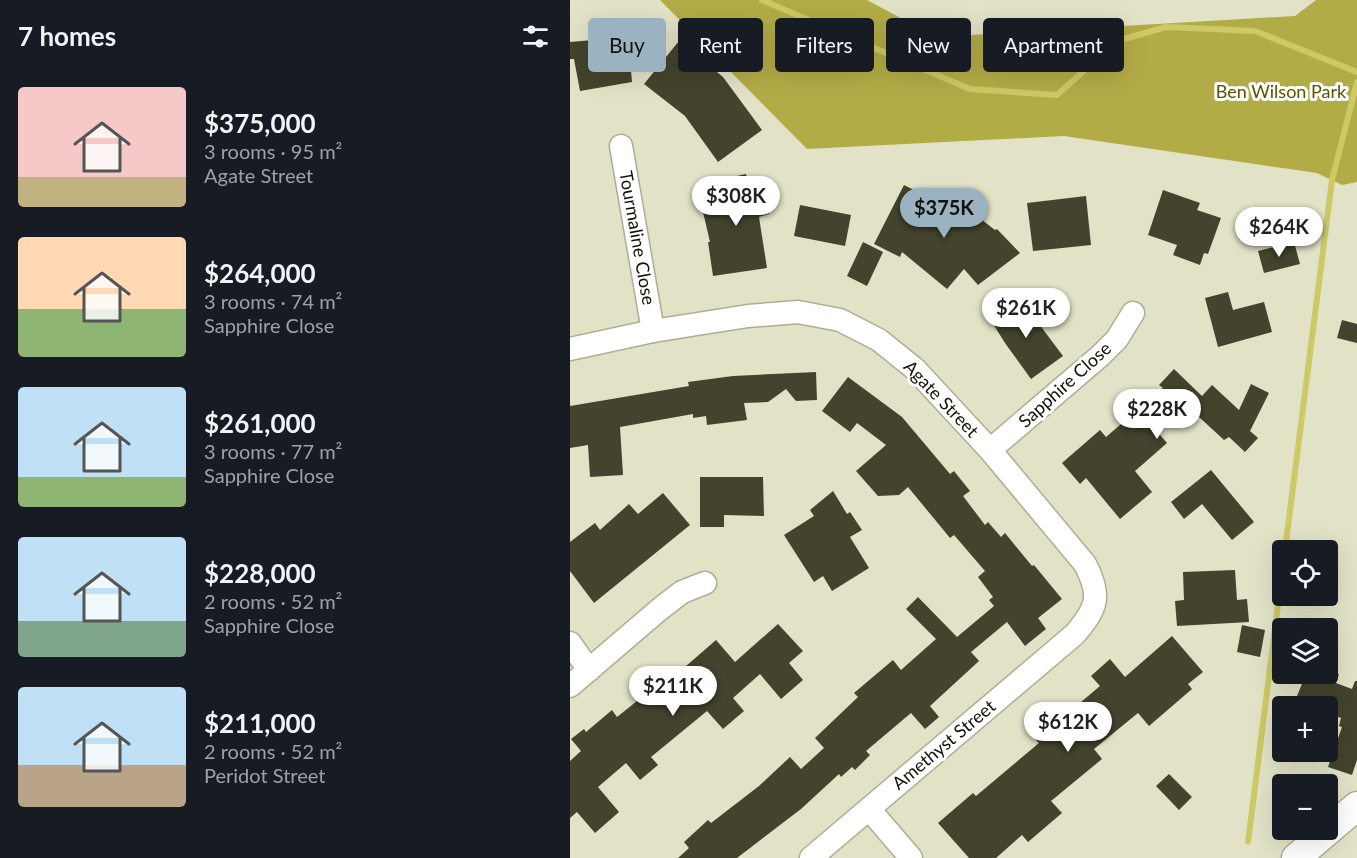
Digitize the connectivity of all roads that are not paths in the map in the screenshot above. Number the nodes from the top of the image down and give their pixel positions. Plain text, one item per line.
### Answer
1 (621, 146) dead end
2 (1133, 313) dead end
3 (653, 331) junction
4 (570, 349) edge
5 (990, 450) junction
6 (705, 583) dead end
7 (1096, 602) joint
8 (570, 644) edge
9 (589, 670) junction
10 (570, 686) edge
11 (1357, 806) edge
12 (869, 809) junction
13 (811, 858) edge
14 (911, 858) edge
15 (1296, 858) edge

1 - 3 street, Tourmaline Close
2 - 5 street, Sapphire Close
3 - 4 street, Agate Street
3 - 5 street, Agate Street
5 - 7 street, Agate Street
6 - 9 street
7 - 12 street, Amethyst Street
8 - 9 street
9 - 10 street
11 - 15 street
12 - 13 street, Amethyst Street
12 - 14 street

